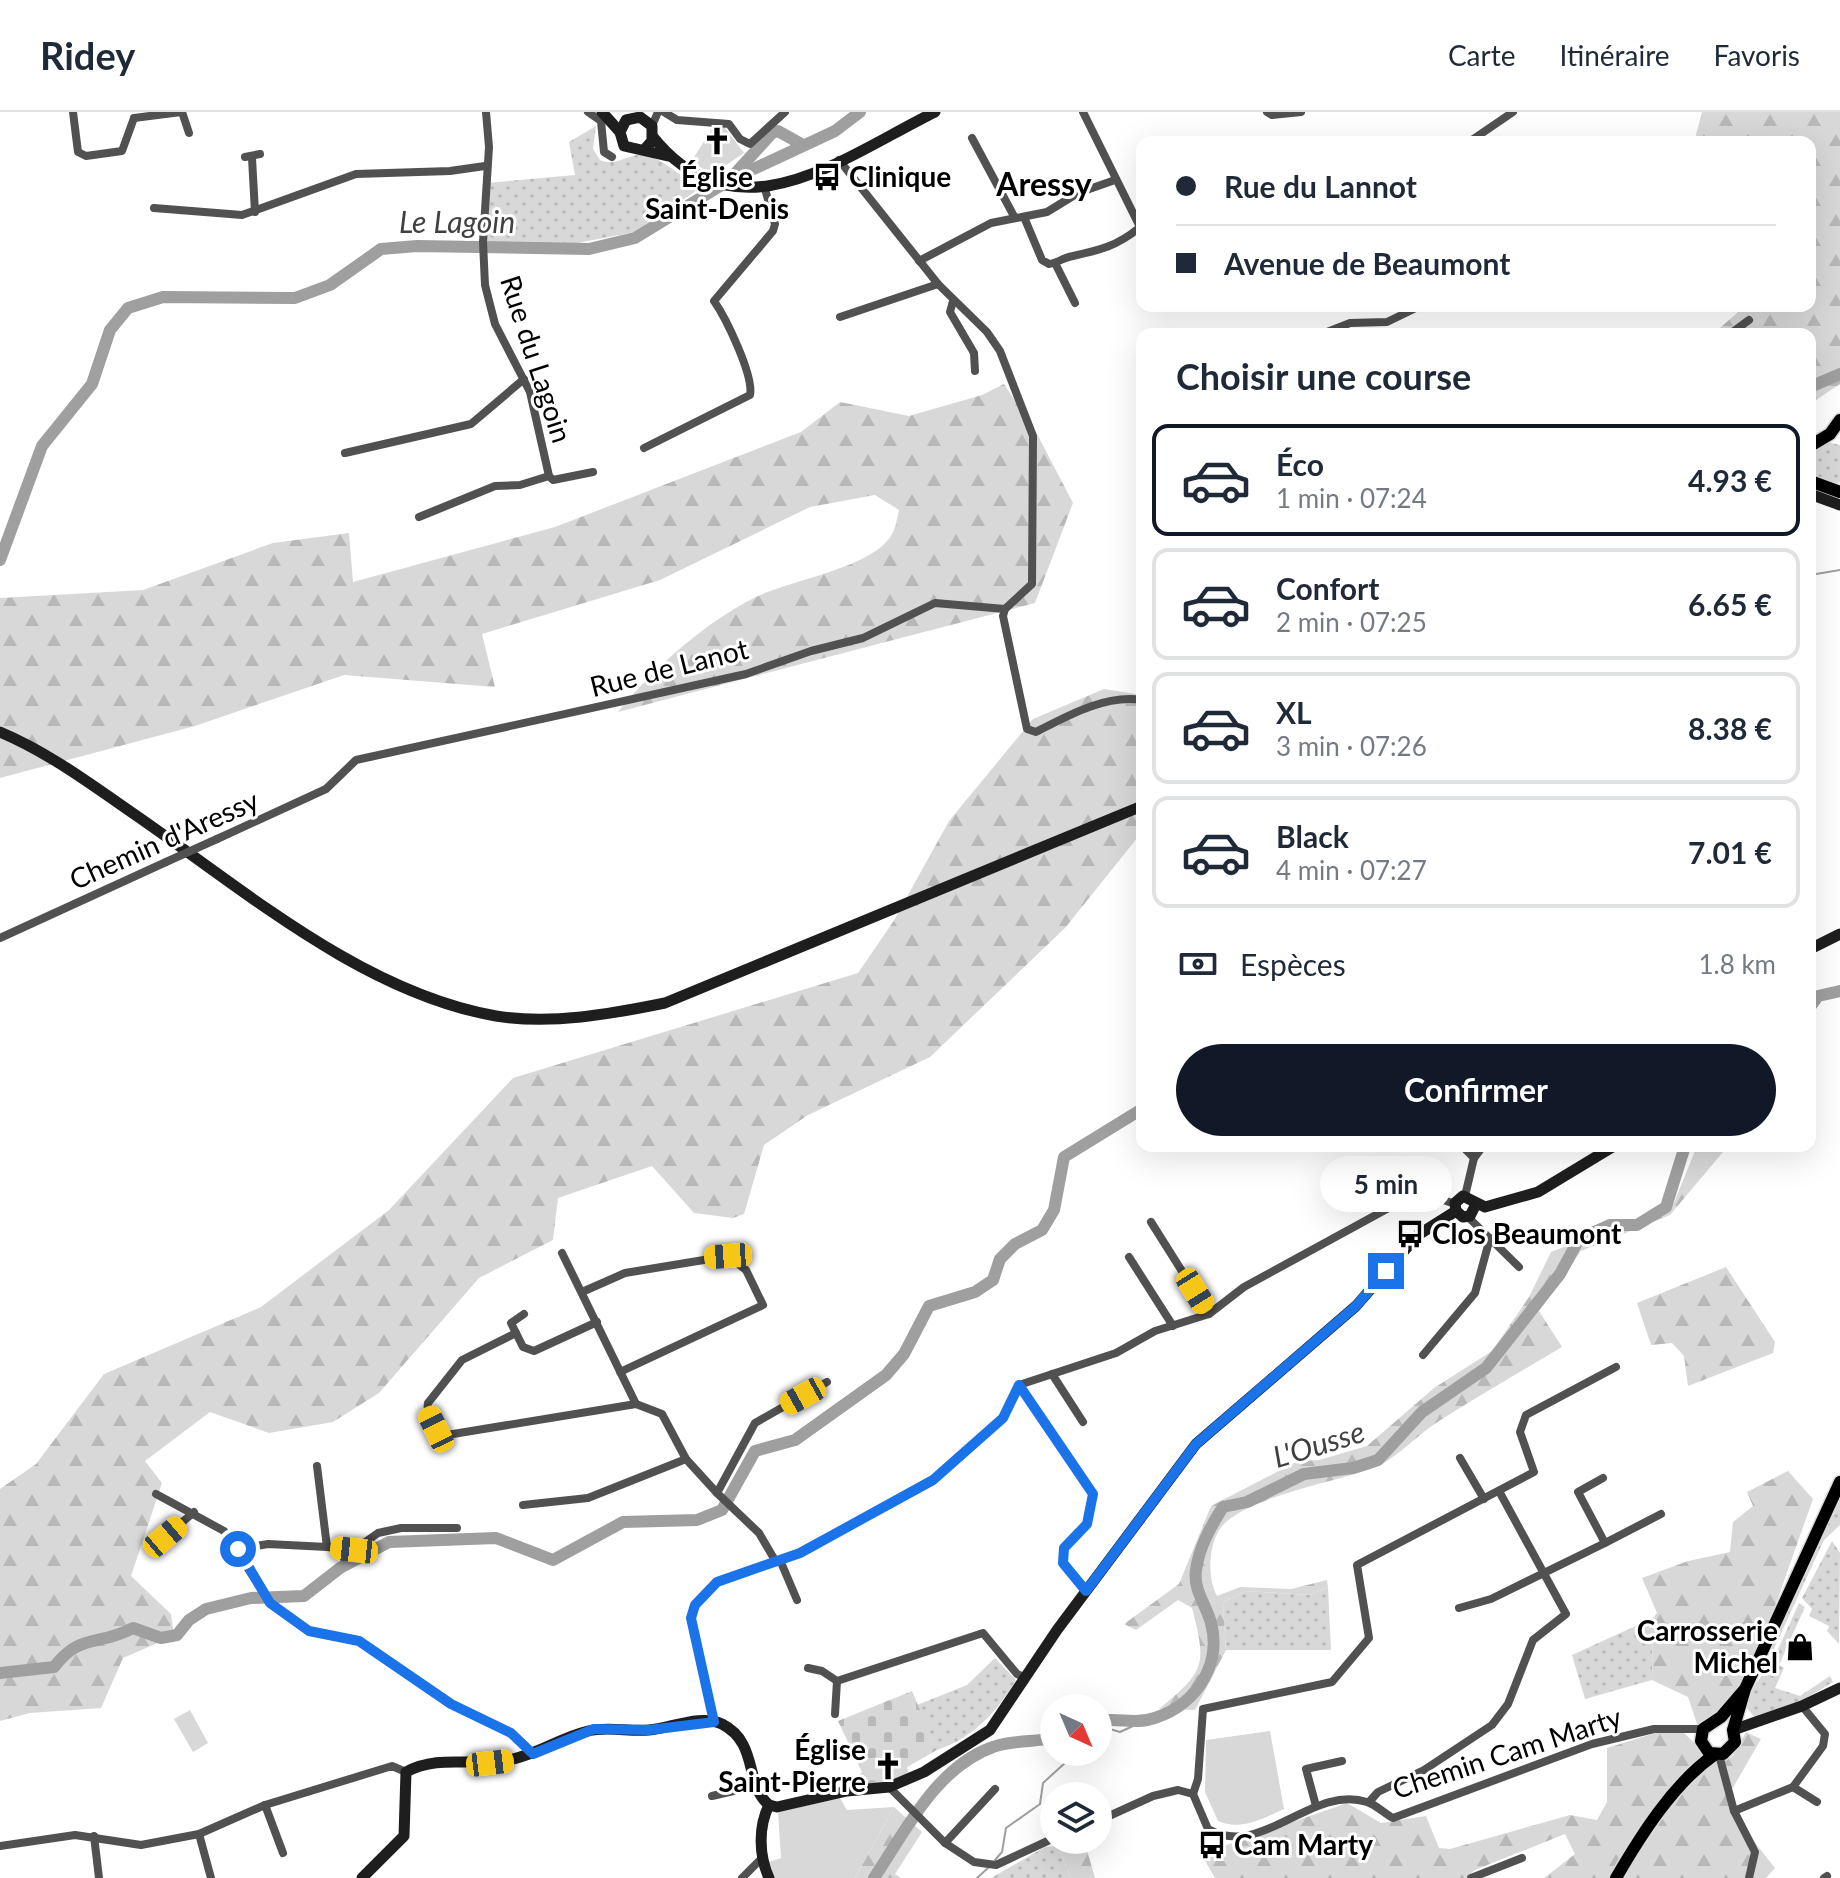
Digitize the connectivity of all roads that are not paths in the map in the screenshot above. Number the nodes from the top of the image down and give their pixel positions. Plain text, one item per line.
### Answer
1 (73, 112) edge
2 (182, 112) edge
3 (486, 112) edge
4 (588, 112) edge
5 (602, 112) edge
6 (661, 112) edge
7 (785, 112) edge
8 (935, 112) edge
9 (1083, 112) edge
10 (1267, 112) edge
11 (1301, 112) edge
12 (1513, 112) edge
13 (132, 115) edge
14 (640, 115) edge
15 (626, 120) junction
16 (652, 131) junction
17 (189, 133) dead end
18 (1478, 136) edge
19 (972, 138) dead end
20 (629, 144) junction
21 (252, 156) dead end
22 (668, 156) junction
23 (839, 160) junction
24 (485, 166) junction
25 (1115, 180) junction
26 (765, 189) junction
27 (154, 208) dead end
28 (255, 212) junction
29 (1019, 218) junction
30 (1136, 221) edge
31 (1136, 232) edge
32 (919, 261) junction
33 (1055, 263) junction
34 (938, 284) junction
35 (953, 301) junction
36 (1075, 303) dead end
37 (1408, 312) edge
38 (840, 317) dead end
39 (1749, 320) dead end
40 (1337, 328) edge
41 (1738, 328) edge
42 (975, 371) dead end
43 (524, 379) junction
44 (1840, 420) edge
45 (1825, 438) junction
46 (1840, 441) edge
47 (1816, 443) edge
48 (644, 448) dead end
49 (345, 453) dead end
50 (593, 472) dead end
51 (549, 476) junction
52 (1816, 483) edge
53 (1838, 489) edge
54 (1816, 496) edge
55 (1840, 505) edge
56 (419, 517) dead end
57 (1005, 609) junction
58 (1136, 699) edge
59 (0, 726) edge
60 (0, 732) edge
61 (340, 773) joint
62 (1136, 805) edge
63 (1840, 934) edge
64 (0, 938) edge
65 (1816, 946) edge
66 (367, 969) junction
67 (1468, 1152) edge
68 (1478, 1152) edge
69 (1604, 1152) edge
70 (1474, 1158) junction
71 (1459, 1204) junction
72 (1476, 1204) junction
73 (1468, 1217) junction
74 (1151, 1222) dead end
75 (1490, 1238) junction
76 (562, 1253) dead end
77 (1129, 1257) dead end
78 (1519, 1267) dead end
79 (582, 1292) junction
80 (524, 1314) dead end
81 (1209, 1314) junction
82 (597, 1322) junction
83 (1173, 1326) junction
84 (516, 1333) junction
85 (1423, 1355) dead end
86 (1616, 1367) dead end
87 (620, 1372) junction
88 (1052, 1374) junction
89 (827, 1382) dead end
90 (1017, 1388) junction
91 (636, 1404) junction
92 (1083, 1422) dead end
93 (1460, 1458) dead end
94 (686, 1459) junction
95 (317, 1466) dead end
96 (1603, 1478) dead end
97 (1840, 1482) edge
98 (1499, 1491) junction
99 (156, 1494) dead end
100 (718, 1494) junction
101 (1484, 1499) junction
102 (523, 1505) dead end
103 (194, 1512) junction
104 (1661, 1514) dead end
105 (457, 1528) dead end
106 (165, 1537) dead end
107 (1605, 1543) junction
108 (327, 1547) junction
109 (238, 1549) junction
110 (778, 1561) junction
111 (1544, 1573) junction
112 (1086, 1591) junction
113 (797, 1600) dead end
114 (1459, 1608) dead end
115 (808, 1668) dead end
116 (1026, 1678) junction
117 (837, 1681) junction
118 (1840, 1688) edge
119 (1744, 1694) junction
120 (1802, 1706) junction
121 (835, 1714) dead end
122 (1717, 1721) junction
123 (714, 1722) junction
124 (1758, 1722) junction
125 (1733, 1730) junction
126 (1702, 1738) junction
127 (533, 1754) junction
128 (1717, 1755) junction
129 (1342, 1761) dead end
130 (406, 1772) junction
131 (1689, 1776) junction
132 (755, 1786) junction
133 (889, 1787) junction
134 (1793, 1787) junction
135 (995, 1789) dead end
136 (1193, 1794) junction
137 (712, 1796) dead end
138 (1369, 1802) junction
139 (1817, 1802) dead end
140 (265, 1805) junction
141 (769, 1805) junction
142 (1316, 1806) junction
143 (1734, 1811) junction
144 (1112, 1815) edge
145 (199, 1834) junction
146 (94, 1836) junction
147 (945, 1843) junction
148 (1040, 1845) edge
149 (0, 1846) edge
150 (283, 1853) dead end
151 (1522, 1858) dead end
152 (761, 1859) junction
153 (99, 1878) edge
154 (211, 1878) edge
155 (362, 1878) edge
156 (742, 1878) edge
157 (769, 1878) edge
158 (1471, 1878) edge
159 (1616, 1878) edge
160 (1749, 1878) edge

1 - 13 street
2 - 13 street
2 - 17 street
3 - 24 street, Rue du Lagoin
4 - 20 street
5 - 15 main road
5 - 20 main road
6 - 7 street
6 - 16 street
8 - 23 main road
9 - 25 street
10 - 11 street
12 - 18 street
14 - 15 main road
14 - 16 main road
15 - 20 main road
16 - 20 main road
16 - 22 main road
19 - 29 street
20 - 22 main road
21 - 28 street
22 - 26 main road
23 - 26 main road
23 - 32 street
24 - 28 street
24 - 43 street, Rue du Lagoin
25 - 29 street
25 - 30 street
26 - 48 street
27 - 28 street
29 - 32 street
29 - 33 street
31 - 33 street
32 - 34 street
33 - 36 street
34 - 35 street
34 - 38 street
35 - 42 street
35 - 57 street
37 - 40 street
39 - 41 street
43 - 49 street
43 - 51 street, Rue du Lagoin
44 - 45 main road
45 - 46 main road
45 - 47 main road
50 - 51 street, Rue du Lagoin
51 - 56 street
52 - 53 main road
54 - 55 main road
57 - 58 street
57 - 61 street, Rue de Lanot
59 - 66 main road
60 - 66 main road
61 - 64 street, Chemin d'Aressy, bridge
62 - 66 main road
63 - 65 main road
67 - 70 street
68 - 70 street
69 - 72 main road
70 - 71 street
71 - 72 main road
71 - 73 main road
71 - 81 street
71 - 112 main road
72 - 73 main road
73 - 75 street
74 - 81 street
75 - 78 street
75 - 85 street
76 - 79 street
77 - 83 street
79 - 82 street
79 - 87 street
80 - 84 street
81 - 83 street
82 - 84 street
82 - 87 street
83 - 88 street
84 - 91 street
86 - 98 street
87 - 91 street
88 - 90 street
88 - 92 street
89 - 100 street
90 - 110 street
90 - 112 street
91 - 94 street
93 - 101 street
94 - 100 street
94 - 102 street
95 - 108 street
96 - 107 street
97 - 119 main road
98 - 101 street
98 - 111 street
99 - 103 street
100 - 110 street
101 - 136 street
103 - 106 street
103 - 109 street
104 - 107 street
105 - 108 street
107 - 111 street
108 - 109 street
109 - 127 street
110 - 113 street
110 - 123 street
111 - 114 street
111 - 138 street
112 - 116 main road
115 - 117 street
116 - 117 street
116 - 133 main road
117 - 121 street
118 - 120 main road
119 - 122 main road
119 - 124 main road
119 - 125 main road
120 - 124 main road
120 - 134 street
122 - 125 main road
122 - 126 main road
123 - 127 main road
123 - 132 main road
124 - 125 main road
125 - 128 main road
126 - 128 main road
126 - 131 main road
126 - 138 street, Chemin Cam Marty
127 - 130 main road
128 - 131 main road
128 - 143 street
129 - 142 street
130 - 140 street
130 - 155 main road
131 - 159 main road
132 - 137 street
132 - 141 main road
133 - 141 main road
133 - 147 street
134 - 139 street
134 - 143 street
135 - 147 street
136 - 142 street, Chemin Cam Marty
136 - 144 street
138 - 142 street, Chemin Cam Marty
140 - 145 street
140 - 150 street
141 - 152 main road
143 - 160 street
145 - 146 street
145 - 154 street
146 - 149 street
146 - 153 street
147 - 148 street
151 - 158 street
152 - 156 street
152 - 157 main road

